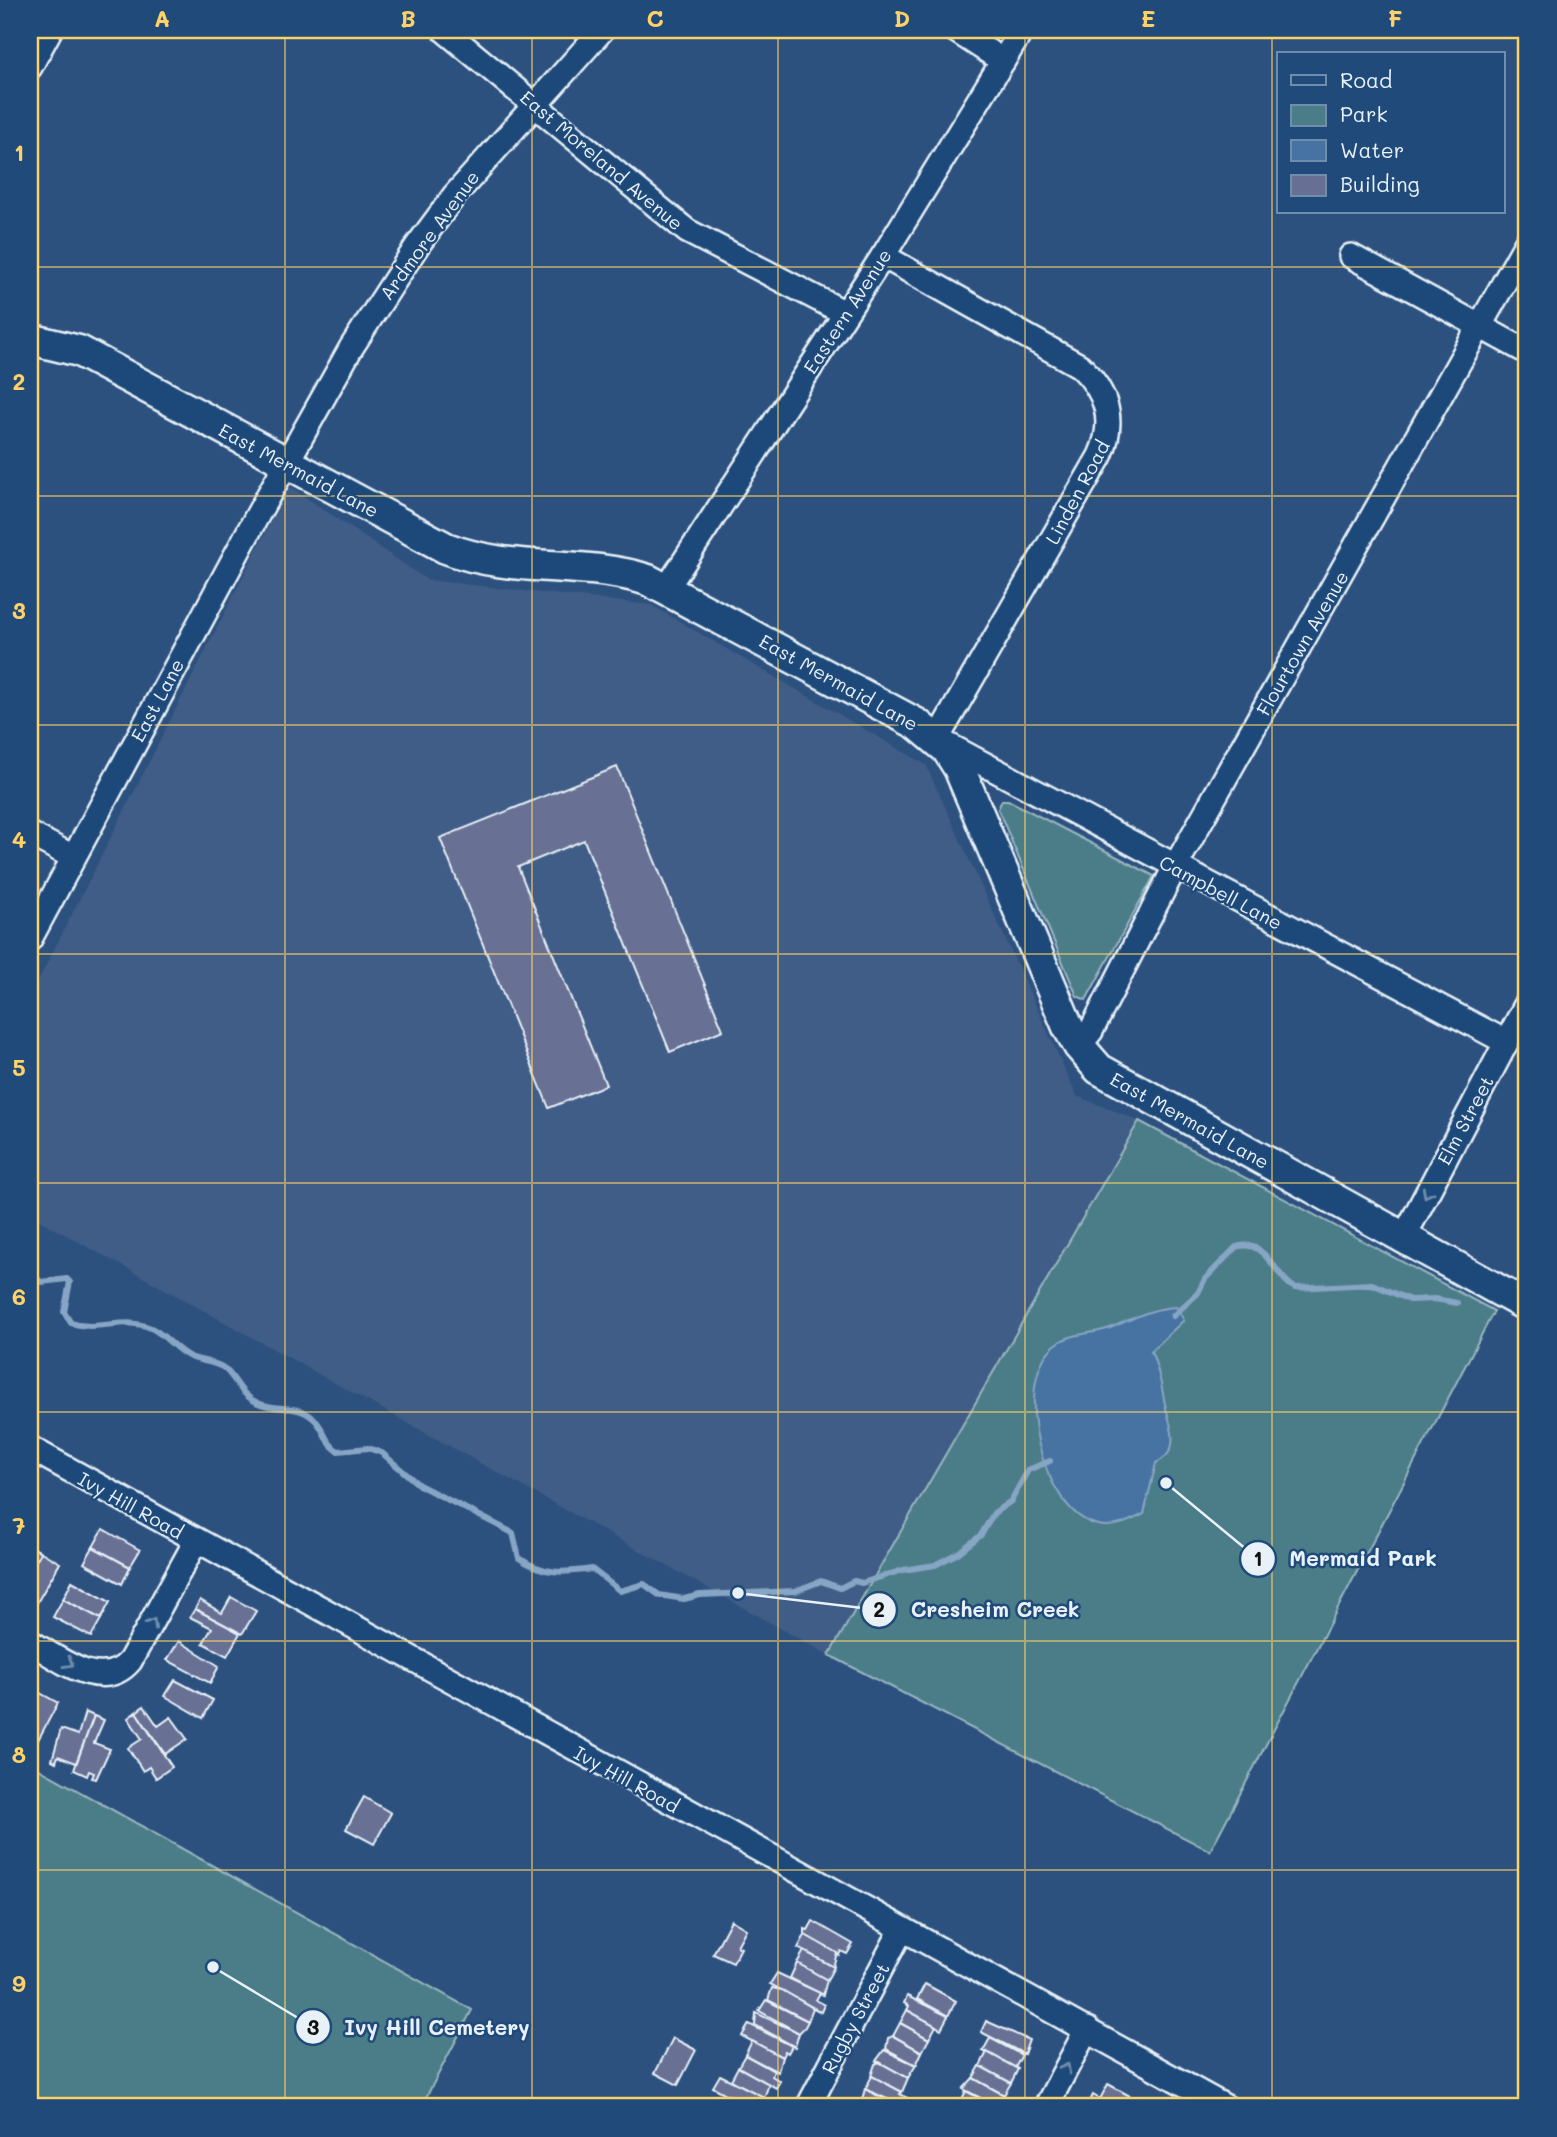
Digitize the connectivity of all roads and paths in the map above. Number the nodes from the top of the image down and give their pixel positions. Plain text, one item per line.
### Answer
1 (50, 30) edge
2 (444, 30) edge
3 (601, 30) edge
4 (955, 30) edge
5 (1022, 30) edge
6 (1003, 61) junction
7 (30, 67) edge
8 (536, 104) junction
9 (1527, 242) edge
10 (883, 256) junction
11 (1352, 256) dead end
12 (845, 313) junction
13 (1480, 328) junction
14 (30, 339) edge
15 (1527, 352) edge
16 (286, 462) junction
17 (667, 589) junction
18 (937, 739) junction
19 (30, 834) edge
20 (73, 857) junction
21 (1175, 867) junction
22 (30, 939) edge
23 (1527, 1003) edge
24 (1506, 1042) junction
25 (1079, 1046) junction
26 (1404, 1237) junction
27 (1527, 1306) edge
28 (30, 1448) edge
29 (196, 1541) junction
30 (30, 1642) edge
31 (902, 1929) junction
32 (1087, 2029) junction
33 (808, 2107) edge
34 (1046, 2107) edge
35 (1226, 2107) edge

1 - 7 street
2 - 8 street, East Moreland Avenue
3 - 8 street, Ardmore Avenue
4 - 6 street
5 - 6 street, Eastern Avenue
6 - 10 street, Eastern Avenue
8 - 12 street, East Moreland Avenue
8 - 16 street, Ardmore Avenue
9 - 13 street, Flourtown Avenue
10 - 12 street, Eastern Avenue
10 - 18 street, Linden Road
11 - 13 street
12 - 17 street, Eastern Avenue
13 - 15 street
13 - 21 street, Flourtown Avenue
14 - 16 main road, East Mermaid Lane
16 - 17 main road, East Mermaid Lane
16 - 20 street, East Lane
17 - 18 main road, East Mermaid Lane
18 - 21 street, Campbell Lane
18 - 25 main road, East Mermaid Lane
19 - 20 street
20 - 22 street, East Lane
21 - 24 street, Campbell Lane
21 - 25 street, Flourtown Avenue
23 - 24 street, Elm Street
24 -> 26 street, Elm Street
25 - 26 main road, East Mermaid Lane
26 - 27 main road, East Mermaid Lane
28 - 29 street, Ivy Hill Road
30 -> 29 street
29 - 31 street, Ivy Hill Road
31 - 32 street, Ivy Hill Road
31 - 33 street, Rugby Street
34 -> 32 street
32 - 35 street, Ivy Hill Road

